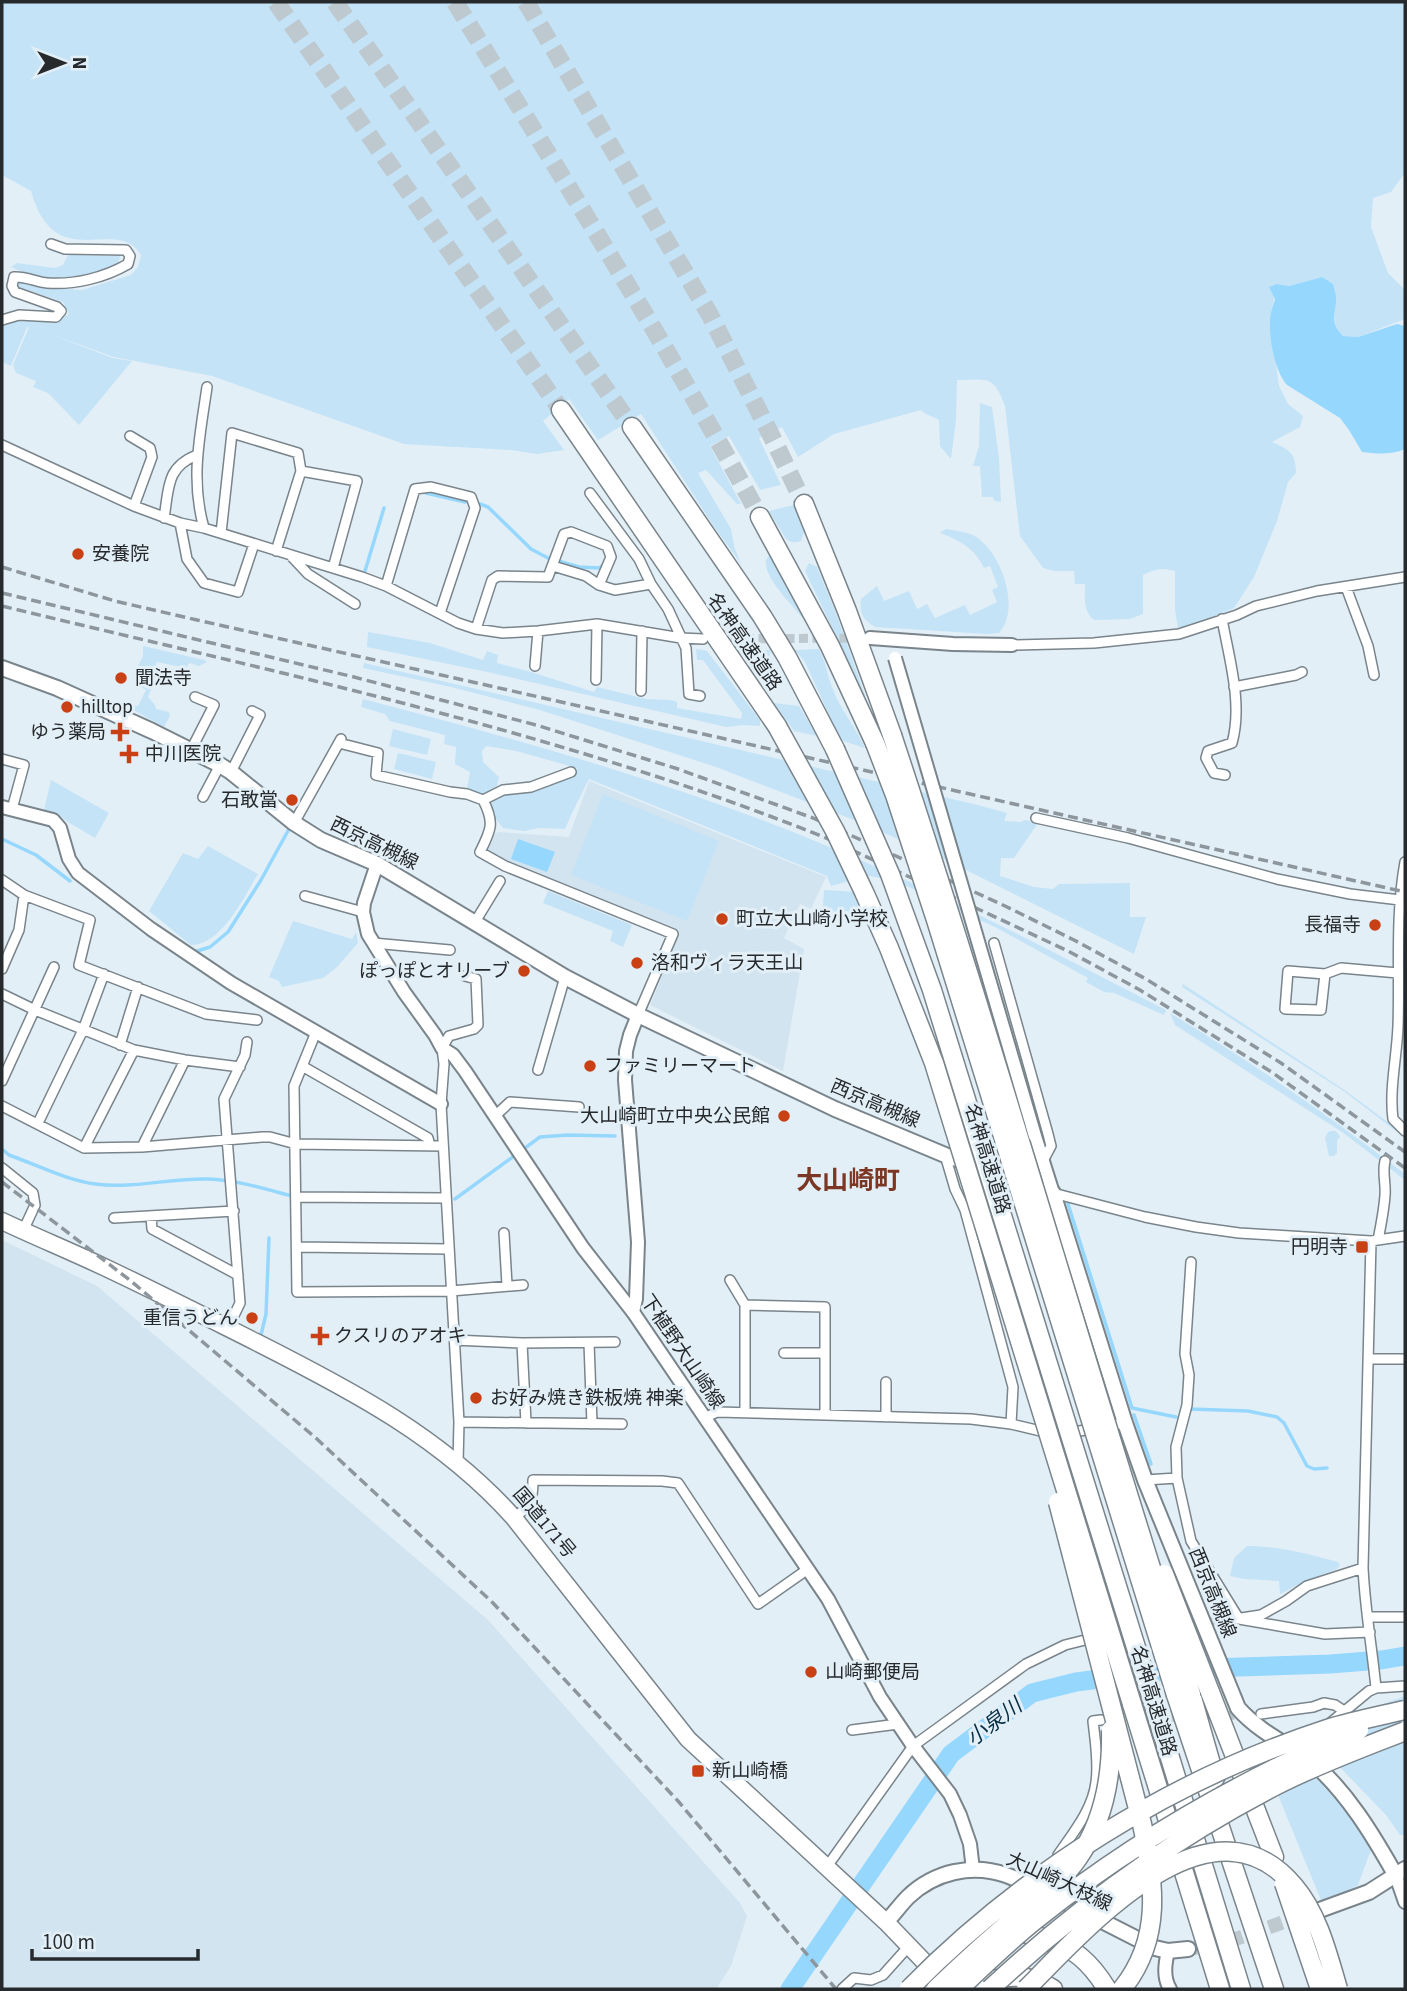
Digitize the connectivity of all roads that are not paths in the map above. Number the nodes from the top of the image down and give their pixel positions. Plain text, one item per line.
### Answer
1 (51, 244) dead end
2 (2, 320) edge
3 (207, 387) dead end
4 (561, 410) tunnel mouth
5 (632, 427) tunnel mouth
6 (130, 436) dead end
7 (2, 446) edge
8 (197, 455) junction
9 (301, 471) junction
10 (590, 493) dead end
11 (804, 504) tunnel mouth
12 (134, 506) junction
13 (760, 517) tunnel mouth
14 (164, 518) junction
15 (180, 523) junction
16 (204, 528) junction
17 (220, 533) junction
18 (254, 544) junction
19 (276, 551) junction
20 (290, 555) junction
21 (552, 566) junction
22 (333, 568) junction
23 (1405, 577) edge
24 (651, 584) junction
25 (599, 585) junction
26 (386, 586) junction
27 (1346, 587) junction
28 (355, 604) dead end
29 (440, 613) junction
30 (1222, 619) junction
31 (597, 624) junction
32 (476, 629) junction
33 (538, 631) junction
34 (642, 631) junction
35 (681, 638) junction
36 (870, 638) tunnel mouth
37 (703, 639) dead end
38 (890, 640) junction
39 (1012, 645) joint
40 (535, 666) dead end
41 (2, 668) edge
42 (1302, 672) dead end
43 (1374, 675) dead end
44 (596, 680) dead end
45 (1234, 687) junction
46 (641, 691) dead end
47 (700, 696) dead end
48 (195, 697) dead end
49 (252, 711) dead end
50 (191, 750) junction
51 (2, 759) edge
52 (226, 769) junction
53 (570, 772) dead end
54 (1225, 775) dead end
55 (202, 797) dead end
56 (482, 800) junction
57 (7, 808) edge
58 (1036, 818) dead end
59 (294, 823) junction
60 (1405, 862) edge
61 (377, 864) junction
62 (2, 880) edge
63 (500, 881) dead end
64 (24, 894) junction
65 (304, 896) dead end
66 (1400, 898) junction
67 (363, 912) junction
68 (475, 922) junction
69 (373, 943) junction
70 (994, 943) dead end
71 (450, 950) dead end
72 (54, 967) dead end
73 (2, 969) edge
74 (1398, 973) junction
75 (104, 974) junction
76 (1325, 974) junction
77 (465, 976) dead end
78 (565, 977) junction
79 (2, 985) edge
80 (138, 987) junction
81 (2, 992) edge
82 (35, 1010) junction
83 (639, 1015) junction
84 (257, 1020) dead end
85 (83, 1030) junction
86 (316, 1032) junction
87 (247, 1042) dead end
88 (120, 1045) junction
89 (442, 1048) junction
90 (134, 1050) junction
91 (185, 1060) junction
92 (302, 1066) junction
93 (240, 1067) junction
94 (538, 1070) dead end
95 (2, 1081) edge
96 (441, 1104) junction
97 (1393, 1105) junction
98 (2, 1106) edge
99 (579, 1107) dead end
100 (1405, 1107) edge
101 (496, 1115) junction
102 (38, 1123) junction
103 (1405, 1130) edge
104 (228, 1141) junction
105 (296, 1144) junction
106 (430, 1146) junction
107 (443, 1146) junction
108 (142, 1147) junction
109 (84, 1148) junction
110 (945, 1155) junction
111 (1043, 1161) junction
112 (1385, 1161) dead end
113 (2, 1168) edge
114 (1054, 1193) junction
115 (296, 1197) junction
116 (446, 1198) junction
117 (234, 1211) junction
118 (151, 1216) junction
119 (114, 1218) dead end
120 (2, 1221) edge
121 (23, 1231) junction
122 (503, 1233) dead end
123 (1405, 1236) edge
124 (1374, 1241) junction
125 (298, 1247) junction
126 (449, 1249) junction
127 (1191, 1262) dead end
128 (238, 1275) junction
129 (730, 1280) dead end
130 (507, 1285) junction
131 (523, 1285) dead end
132 (452, 1290) junction
133 (744, 1305) junction
134 (633, 1312) junction
135 (228, 1328) junction
136 (454, 1340) junction
137 (615, 1342) dead end
138 (522, 1343) junction
139 (589, 1343) junction
140 (784, 1353) dead end
141 (825, 1353) junction
142 (1368, 1359) junction
143 (1405, 1359) edge
144 (887, 1382) dead end
145 (1041, 1405) junction
146 (745, 1412) junction
147 (825, 1414) junction
148 (886, 1417) junction
149 (704, 1418) junction
150 (459, 1422) junction
151 (526, 1423) junction
152 (1125, 1423) junction
153 (592, 1424) junction
154 (622, 1424) dead end
155 (1011, 1424) junction
156 (1110, 1437) junction
157 (458, 1463) junction
158 (1177, 1478) junction
159 (1144, 1480) junction
160 (514, 1518) junction
161 (1363, 1568) junction
162 (808, 1569) junction
163 (1368, 1617) junction
164 (1405, 1617) edge
165 (1239, 1619) junction
166 (1222, 1621) tunnel mouth
167 (1371, 1635) junction
168 (1085, 1640) dead end
169 (1104, 1681) junction
170 (1376, 1684) junction
171 (1405, 1686) edge
172 (1184, 1695) junction
173 (1344, 1711) junction
174 (1405, 1712) edge
175 (1261, 1714) dead end
176 (1101, 1720) dead end
177 (898, 1724) junction
178 (852, 1730) dead end
179 (1405, 1731) edge
180 (915, 1749) junction
181 (1298, 1752) junction
182 (973, 1870) junction
183 (829, 1871) junction
184 (1401, 1872) edge
185 (1063, 1900) junction
186 (1405, 1902) edge
187 (1091, 1903) junction
188 (1306, 1915) tunnel mouth
189 (880, 1917) junction
190 (909, 1946) junction
191 (1188, 1949) tunnel mouth
192 (1168, 1951) junction
193 (956, 1963) dead end
194 (975, 1988) edge
195 (842, 1989) edge
196 (909, 1989) edge
197 (936, 1989) edge
198 (948, 1989) edge
199 (1002, 1989) edge
200 (1026, 1989) edge
201 (1053, 1989) edge
202 (1107, 1989) edge
203 (1122, 1989) edge
204 (1170, 1989) edge
205 (1220, 1989) edge
206 (1241, 1989) edge
207 (1274, 1989) edge
208 (1320, 1989) edge
209 (1338, 1989) edge

1 - 2 street
3 - 8 street
4 - 145 highway, 名神高速道路, bridge
5 - 206 highway, 名神高速道路, bridge
6 - 12 street
7 - 12 street
8 - 14 street
8 - 16 street
9 - 17 street
9 - 19 street
9 - 22 street
10 - 24 street
11 - 156 highway, 名神高速道路, bridge
12 - 14 street
13 - 172 highway, 名神高速道路, bridge
14 - 15 street
15 - 16 street
15 - 18 street
16 - 17 street
17 - 18 street
18 - 19 street
19 - 20 street
20 - 22 street
20 - 28 street
21 - 25 street
21 - 25 street
21 - 32 street
22 - 26 street
23 - 27 street
24 - 25 street
24 - 35 street
26 - 29 street
26 - 29 street
27 - 30 street
27 - 43 street
29 - 32 street
30 - 39 street
30 - 45 street
31 - 33 street
31 - 34 street
31 - 44 street
32 - 33 street
33 - 40 street
34 - 35 street
34 - 46 street
35 - 37 street
35 - 47 street
36 - 38 street
38 - 39 street
38 - 111 street, bridge
41 - 50 main road, 西京高槻線
42 - 45 street
45 - 54 street
48 - 50 street
49 - 52 street
50 - 52 main road, 西京高槻線
51 - 57 street
52 - 55 street
52 - 59 main road, 西京高槻線
53 - 56 street
56 - 59 street
56 - 83 street
57 - 86 street
58 - 66 street
59 - 61 main road, 西京高槻線
60 - 66 street
61 - 67 street
61 - 68 main road, 西京高槻線
62 - 64 street
63 - 68 street
64 - 73 street
64 - 75 street
65 - 67 street
66 - 74 street
67 - 69 street, 下植野大山崎線
68 - 78 main road, 西京高槻線
69 - 71 street
69 - 89 street, 下植野大山崎線
70 - 111 street
72 - 82 street
74 - 76 street
74 - 97 street
75 - 80 street
75 - 85 street
76 - 76 street
77 - 89 street
78 - 83 main road, 西京高槻線
78 - 94 street
79 - 81 street
80 - 84 street
80 - 88 street
81 - 82 street
82 - 85 street
82 - 95 street
83 - 110 main road, 西京高槻線
83 - 134 street
85 - 88 street
85 - 102 street
86 - 92 street
86 - 96 street
87 - 93 street
88 - 90 street
89 - 96 street
89 - 101 street, 下植野大山崎線
90 - 91 street
90 - 109 street
91 - 93 street
91 - 108 street
92 - 105 street
92 - 106 street
93 - 104 street
96 - 107 street
97 - 100 street
97 - 103 street
98 - 102 street
99 - 101 street
101 - 134 street, 下植野大山崎線
102 - 109 street
104 - 105 street
104 - 108 street
104 - 117 street
105 - 106 street
105 - 115 street
106 - 107 street
107 - 116 street
108 - 109 street
110 - 114 main road, 西京高槻線
110 - 155 street
111 - 114 street
112 - 124 street
113 - 121 street
114 - 124 street
114 - 152 main road, 西京高槻線
115 - 116 street
115 - 125 street
116 - 126 street
117 - 118 street
117 - 128 street
118 - 119 street
118 - 128 street
120 - 121 highway, 国道171号
121 - 135 highway, 国道171号
122 - 130 street
123 - 124 street
124 - 142 street
125 - 126 street
125 - 132 street
126 - 132 street
127 - 158 street
128 - 135 street
129 - 133 street
130 - 131 street
130 - 132 street
132 - 136 street
133 - 141 street
133 - 146 street
134 - 149 street, 下植野大山崎線
135 - 157 highway, 国道171号
136 - 138 street
136 - 150 street
137 - 139 street
138 - 139 street
138 - 151 street
139 - 153 street
140 - 141 street
141 - 147 street
142 - 143 street
142 - 161 street
144 - 148 street
145 - 169 highway, bridge
145 - 205 highway, 名神高速道路, bridge
146 - 147 street
146 - 149 street
147 - 148 street
148 - 155 street
149 - 162 street, 下植野大山崎線
150 - 151 street
150 - 157 street
151 - 153 street
152 - 155 street
152 - 159 main road, 西京高槻線
153 - 154 street
156 - 172 highway, 名神高速道路, bridge
156 - 208 highway, bridge
157 - 160 highway, 国道171号
158 - 159 street
158 - 165 street
159 - 181 main road, 西京高槻線
160 - 162 street
160 - 183 highway, 国道171号
161 - 163 street
161 - 165 street
162 - 177 street, 下植野大山崎線
163 - 164 street
163 - 167 street
165 - 166 street
165 - 167 street
167 - 170 street
168 - 180 street
169 - 197 highway, bridge
169 - 203 highway, bridge
170 - 171 street
170 - 173 street
172 - 207 highway, 名神高速道路
173 - 175 street
173 - 181 street
174 - 194 highway, bridge
174 - 196 highway, bridge
176 - 185 street
177 - 178 street
177 - 180 street, 下植野大山崎線
179 - 187 highway, bridge
180 - 182 street, 下植野大山崎線
180 - 183 street
181 - 184 main road, 西京高槻線
182 - 185 main road, 大山崎大枝線
182 - 189 main road, 大山崎大枝線
183 - 189 highway, 国道171号
184 - 186 street
184 - 188 main road
185 - 192 main road, 大山崎大枝線
187 - 194 highway, bridge
187 - 199 highway, bridge
189 - 190 highway, 国道171号
190 - 195 street
190 - 198 highway, 国道171号
191 - 192 main road, 大山崎大枝線
192 - 204 street
193 - 202 highway
194 - 201 highway
200 - 209 highway, bridge

